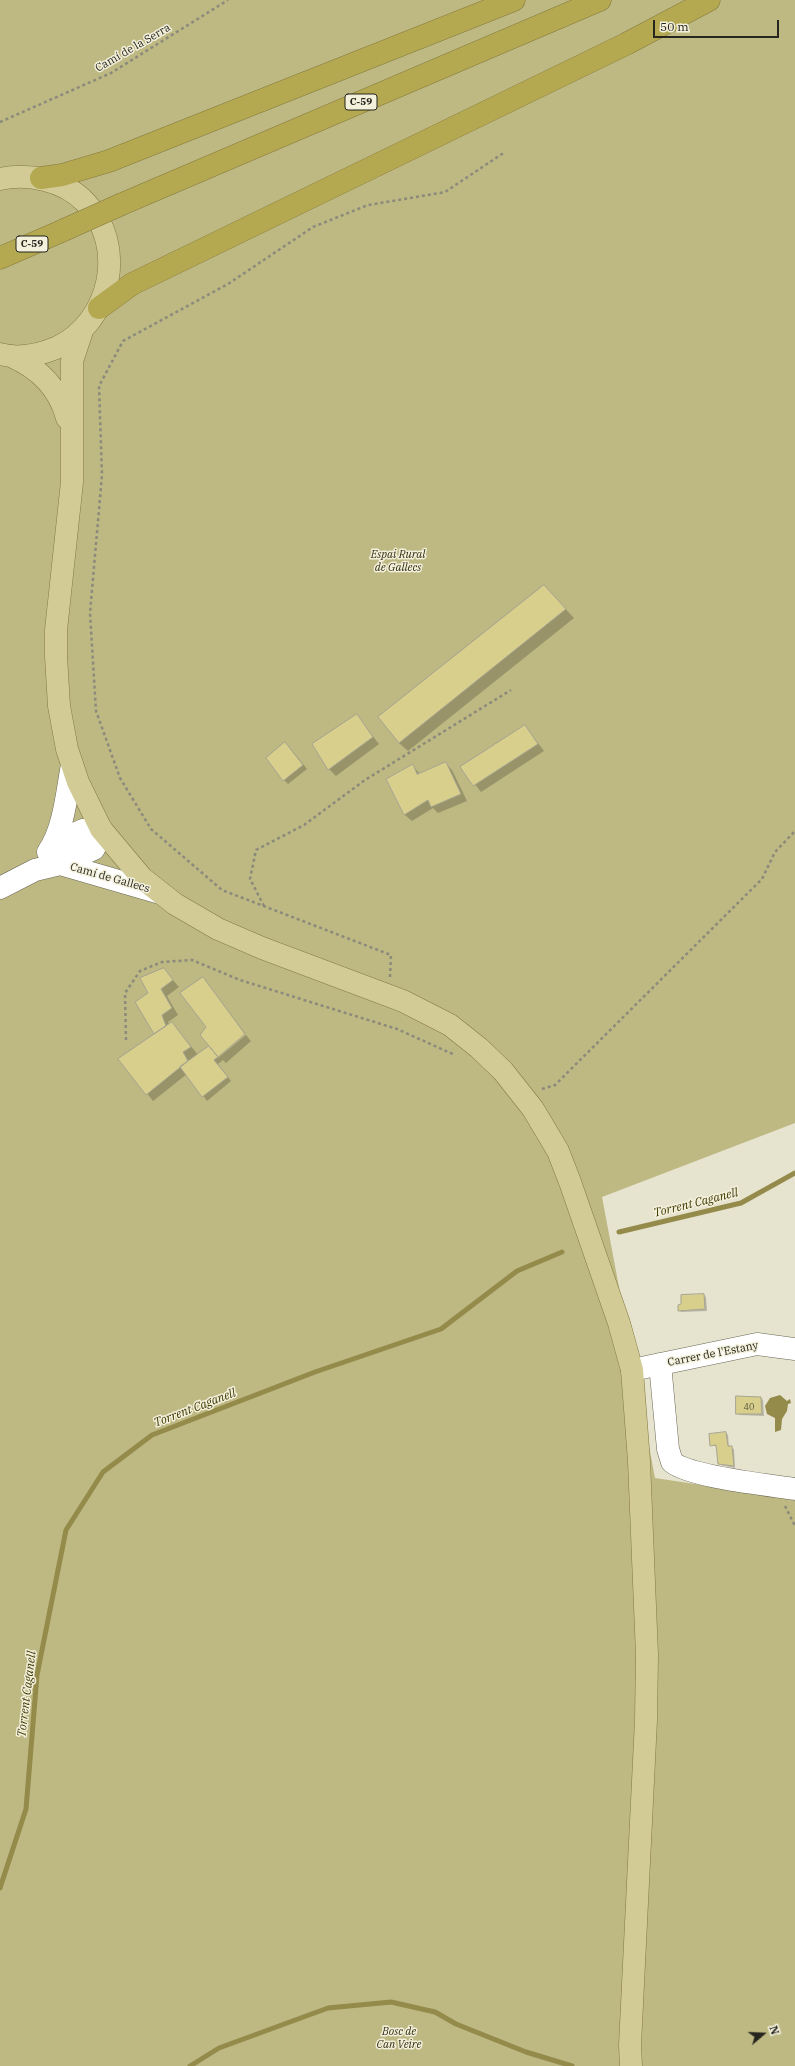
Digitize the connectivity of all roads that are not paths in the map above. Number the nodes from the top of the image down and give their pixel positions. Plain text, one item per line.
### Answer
1 (514, 0) edge
2 (600, 0) edge
3 (709, 0) edge
4 (4, 175) edge
5 (41, 178) junction
6 (0, 258) edge
7 (99, 308) junction
8 (82, 331) junction
9 (6, 355) edge
10 (73, 441) junction
11 (72, 765) junction
12 (101, 828) junction
13 (57, 854) junction
14 (0, 888) edge
15 (160, 893) junction
16 (795, 1349) edge
17 (660, 1364) junction
18 (632, 1370) junction
19 (795, 1489) edge
20 (631, 2066) edge

1 - 5 highway
2 - 6 highway, C-59, bridge
3 - 7 highway
4 - 5 main road
5 - 7 main road
7 - 8 main road
8 - 9 main road
8 - 10 main road
9 - 10 main road
10 - 11 main road
11 - 12 main road
11 - 13 street
12 - 13 street, Camí de Gallecs
12 - 15 main road
13 - 14 street, Camí de Gallecs
13 - 15 street, Camí de Gallecs
15 - 18 main road
16 - 17 street, Carrer de l'Estany
17 - 18 street, Carrer de l'Estany
17 - 19 street
18 - 20 main road

